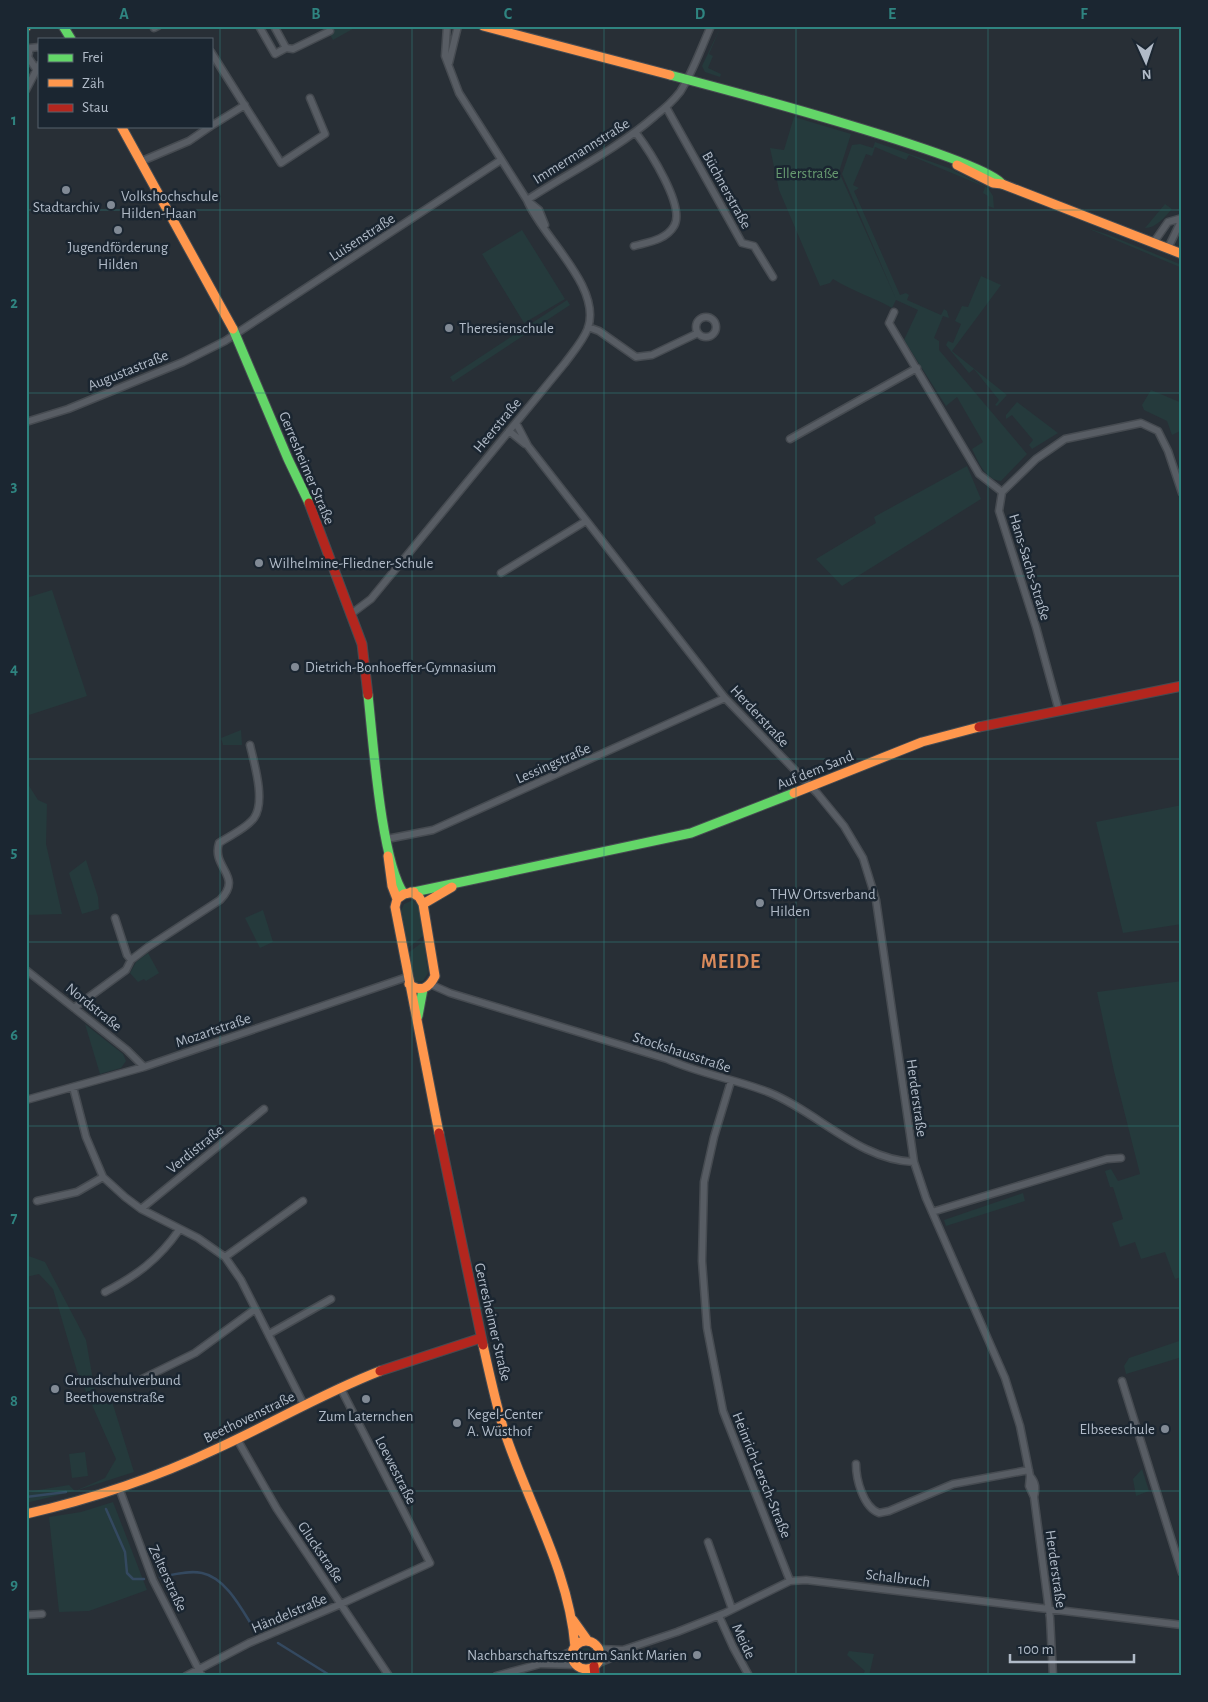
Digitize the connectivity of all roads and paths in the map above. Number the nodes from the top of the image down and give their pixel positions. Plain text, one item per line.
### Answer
1 (63, 26) edge
2 (153, 26) edge
3 (158, 26) edge
4 (259, 26) edge
5 (274, 26) edge
6 (447, 26) edge
7 (458, 26) edge
8 (483, 26) edge
9 (711, 26) edge
10 (330, 31) dead end
11 (70, 38) edge
12 (38, 48) edge
13 (286, 48) junction
14 (212, 54) edge
15 (449, 65) junction
16 (37, 67) edge
17 (687, 79) junction
18 (26, 90) edge
19 (310, 98) dead end
20 (244, 105) junction
21 (666, 107) junction
22 (212, 125) edge
23 (122, 128) edge
24 (208, 128) edge
25 (636, 133) junction
26 (501, 160) junction
27 (142, 161) junction
28 (527, 200) junction
29 (1182, 218) edge
30 (1154, 242) junction
31 (634, 246) dead end
32 (1168, 248) junction
33 (1182, 254) edge
34 (773, 277) dead end
35 (894, 312) dead end
36 (588, 327) junction
37 (696, 334) dead end
38 (236, 335) junction
39 (917, 368) junction
40 (26, 422) edge
41 (516, 423) junction
42 (509, 431) junction
43 (790, 439) dead end
44 (528, 446) junction
45 (1002, 492) junction
46 (1182, 493) edge
47 (586, 521) junction
48 (501, 573) dead end
49 (352, 614) junction
50 (1182, 686) edge
51 (725, 698) junction
52 (1059, 710) junction
53 (250, 745) dead end
54 (810, 787) junction
55 (388, 843) junction
56 (459, 883) junction
57 (404, 895) junction
58 (423, 904) junction
59 (115, 918) dead end
60 (131, 960) junction
61 (26, 970) edge
62 (408, 981) junction
63 (432, 985) junction
64 (423, 990) junction
65 (74, 1008) junction
66 (417, 1021) junction
67 (144, 1066) junction
68 (731, 1081) junction
69 (73, 1087) junction
70 (26, 1100) edge
71 (264, 1109) dead end
72 (1121, 1158) dead end
73 (914, 1162) junction
74 (103, 1177) junction
75 (36, 1201) dead end
76 (303, 1201) dead end
77 (141, 1209) junction
78 (932, 1212) junction
79 (179, 1230) junction
80 (225, 1257) junction
81 (105, 1292) dead end
82 (331, 1299) dead end
83 (254, 1310) junction
84 (268, 1334) junction
85 (481, 1338) junction
86 (1122, 1381) dead end
87 (138, 1382) dead end
88 (340, 1387) junction
89 (304, 1405) junction
90 (237, 1439) junction
91 (856, 1464) dead end
92 (1029, 1473) junction
93 (119, 1488) junction
94 (26, 1514) edge
95 (708, 1542) dead end
96 (430, 1563) joint
97 (1182, 1572) edge
98 (790, 1581) junction
99 (341, 1604) junction
100 (732, 1609) junction
101 (1049, 1609) junction
102 (42, 1614) dead end
103 (26, 1615) edge
104 (719, 1616) junction
105 (573, 1620) junction
106 (1182, 1626) edge
107 (588, 1641) junction
108 (574, 1649) junction
109 (599, 1649) junction
110 (623, 1650) junction
111 (540, 1664) junction
112 (595, 1665) junction
113 (198, 1668) junction
114 (582, 1669) edge
115 (186, 1676) edge
116 (202, 1676) edge
117 (389, 1676) edge
118 (496, 1676) edge
119 (595, 1676) edge
120 (750, 1676) edge
121 (1053, 1676) edge

1 - 11 street
2 - 3 street
4 - 13 street
5 - 13 street
6 - 15 street
7 - 15 street
8 - 17 street
9 - 17 street, Immermannstraße
10 - 13 street
12 - 16 street
14 - 20 street
15 - 26 street
16 - 18 street
17 - 21 street, Immermannstraße
17 - 30 street
19 - 20 street
20 - 22 street
21 - 25 street, Immermannstraße
21 - 34 street, Büchnerstraße
23 - 27 street, Gerresheimer Straße
24 - 27 street
25 - 28 street, Immermannstraße
25 - 31 street
26 - 28 street
26 - 38 street, Luisenstraße
27 - 38 street, Gerresheimer Straße
28 - 36 street
29 - 30 street
29 - 32 street
30 - 32 street
32 - 33 street
35 - 39 street
36 - 37 street
36 - 41 street, Heerstraße
38 - 40 street, Augustastraße
38 - 49 street, Gerresheimer Straße
39 - 43 street
39 - 45 street
41 - 42 street, Heerstraße
41 - 44 street, Herderstraße
42 - 44 street, Herderstraße
42 - 49 street, Heerstraße
44 - 47 street, Herderstraße
45 - 46 street
45 - 52 street, Hans-Sachs-Straße
47 - 48 street
47 - 51 street, Herderstraße
49 - 55 street, Gerresheimer Straße
50 - 52 street, Auf dem Sand
51 - 54 street, Herderstraße
51 - 55 street, Lessingstraße
52 - 54 street, Auf dem Sand
53 - 60 street
54 - 56 street, Auf dem Sand
54 - 73 street, Herderstraße
55 - 57 street, Gerresheimer Straße
56 - 57 street, Auf dem Sand
56 - 58 street, Auf dem Sand
57 - 58 street, Gerresheimer Straße
57 - 62 street, Gerresheimer Straße
58 - 63 street
59 - 60 street
60 - 65 street
61 - 65 street, Nordstraße
62 - 64 street
62 - 66 street, Gerresheimer Straße
62 - 67 street, Mozartstraße
63 - 64 street
63 - 68 street, Stockshausstraße
64 - 66 street, Gerresheimer Straße
65 - 67 street, Nordstraße
66 - 85 street, Gerresheimer Straße
67 - 69 street, Mozartstraße
68 - 73 street, Stockshausstraße
68 - 98 street, Heinrich-Lersch-Straße
69 - 70 street, Mozartstraße
69 - 74 street
71 - 77 street, Verdistraße
72 - 78 street
73 - 78 street, Herderstraße
74 - 75 street
74 - 77 street
76 - 80 street
77 - 79 street
78 - 92 street, Herderstraße
79 - 80 street
79 - 81 street
80 - 83 street
82 - 84 street
83 - 84 street
83 - 87 street
84 - 89 street
85 - 88 street, Beethovenstraße
85 - 105 street, Gerresheimer Straße
86 - 97 street
88 - 89 street, Beethovenstraße
88 - 96 street, Loewestraße
89 - 90 street, Beethovenstraße
90 - 93 street, Beethovenstraße
90 - 99 street, Gluckstraße
91 - 92 street
92 - 101 street, Herderstraße
93 - 94 street, Beethovenstraße
93 - 113 street, Zelterstraße
95 - 100 street
96 - 99 street, Händelstraße
98 - 100 street, Schalbruch
98 - 101 street, Schalbruch
99 - 113 street, Händelstraße
99 - 117 street, Gluckstraße
100 - 104 street, Schalbruch
101 - 106 street, Schalbruch
101 - 121 street, Herderstraße
102 - 103 street
104 - 110 street, Schalbruch
104 - 120 street, Meide
105 - 107 street, Gerresheimer Straße
105 - 108 street, Gerresheimer Straße
107 - 108 street
107 - 109 street
108 - 111 street
108 - 114 street
109 - 110 street, Schalbruch
109 - 112 street
110 - 112 street, Schalbruch
111 - 114 street
111 - 118 street
112 - 114 street
112 - 119 street
113 - 115 street, Händelstraße
113 - 116 street, Zelterstraße

